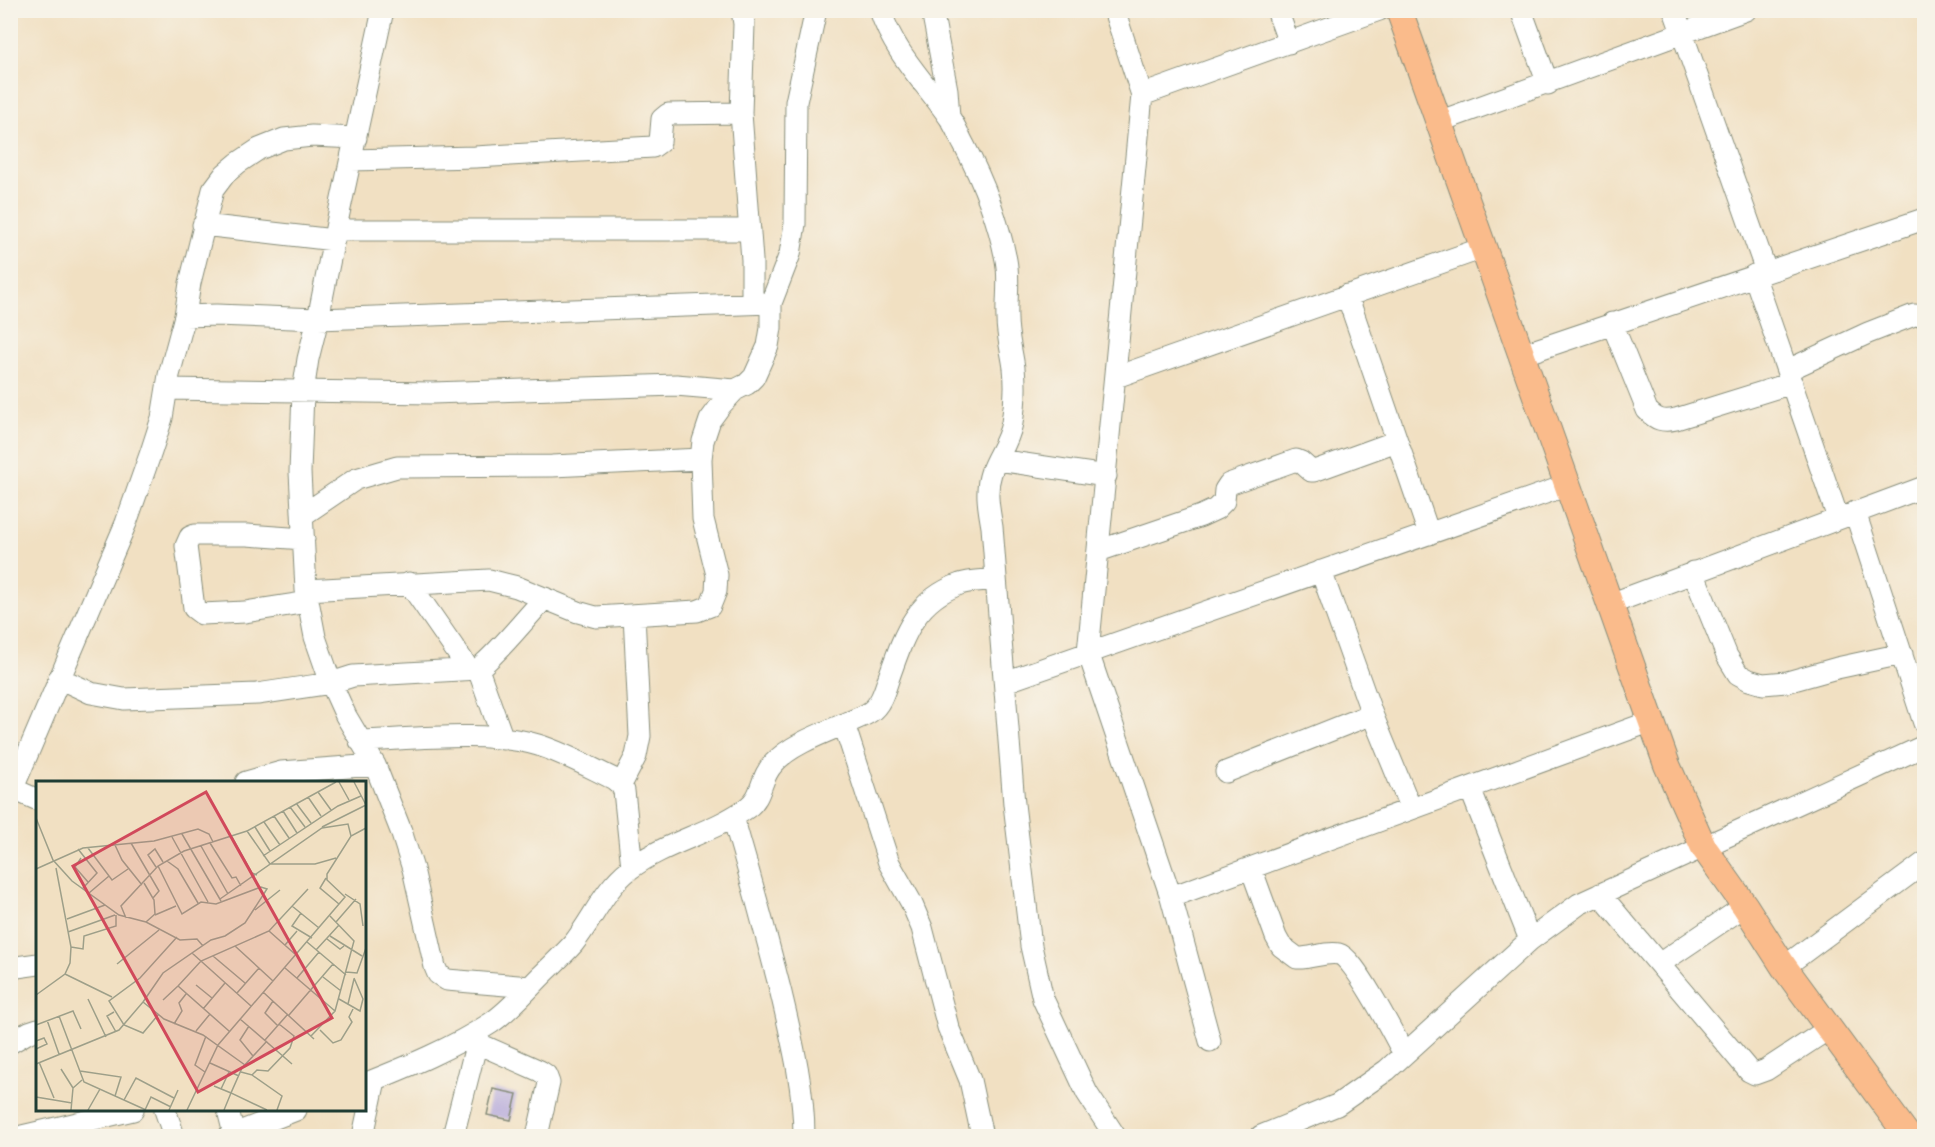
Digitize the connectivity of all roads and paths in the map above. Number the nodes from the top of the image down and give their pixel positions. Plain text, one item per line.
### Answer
1 (383, 10) edge
2 (742, 10) edge
3 (816, 10) edge
4 (880, 10) edge
5 (932, 10) edge
6 (1114, 10) edge
7 (1277, 10) edge
8 (1379, 10) edge
9 (1399, 10) edge
10 (1521, 10) edge
11 (1674, 10) edge
12 (1746, 10) edge
13 (1683, 33) junction
14 (1289, 43) junction
15 (1548, 84) junction
16 (1142, 95) junction
17 (741, 113) junction
18 (949, 117) junction
19 (1438, 122) junction
20 (356, 138) junction
21 (351, 160) junction
22 (1924, 219) edge
23 (202, 225) junction
24 (750, 230) junction
25 (335, 235) junction
26 (1483, 248) junction
27 (1760, 273) junction
28 (1347, 296) junction
29 (761, 303) junction
30 (185, 316) junction
31 (1924, 316) edge
32 (318, 319) junction
33 (1612, 323) junction
34 (1521, 355) junction
35 (1116, 376) junction
36 (1790, 376) junction
37 (167, 389) junction
38 (735, 390) junction
39 (303, 392) junction
40 (1397, 441) junction
41 (701, 459) junction
42 (998, 460) junction
43 (1106, 476) junction
44 (1568, 485) junction
45 (1924, 487) edge
46 (303, 515) junction
47 (1847, 515) junction
48 (1429, 534) junction
49 (304, 538) junction
50 (1098, 551) junction
51 (1321, 571) junction
52 (1693, 572) junction
53 (996, 579) junction
54 (410, 583) junction
55 (307, 596) junction
56 (545, 598) junction
57 (1610, 604) junction
58 (634, 615) junction
59 (1088, 652) junction
60 (1902, 654) junction
61 (473, 668) junction
62 (59, 678) junction
63 (1005, 682) junction
64 (331, 683) junction
65 (1372, 714) junction
66 (1652, 721) junction
67 (1924, 723) edge
68 (844, 724) junction
69 (503, 739) junction
70 (360, 741) junction
71 (1924, 746) edge
72 (375, 765) junction
73 (1226, 772) dead end
74 (252, 781) edge
75 (621, 785) junction
76 (1470, 788) junction
77 (12, 792) edge
78 (36, 799) edge
79 (1410, 809) junction
80 (733, 817) junction
81 (1704, 848) junction
82 (632, 867) junction
83 (1251, 868) junction
84 (1922, 872) edge
85 (1600, 894) junction
86 (1171, 897) junction
87 (1745, 906) junction
88 (1530, 940) junction
89 (36, 964) edge
90 (1659, 964) junction
91 (1784, 967) junction
92 (10, 968) edge
93 (530, 987) junction
94 (1830, 1028) junction
95 (36, 1030) edge
96 (478, 1036) junction
97 (1210, 1041) dead end
98 (10, 1043) edge
99 (1404, 1054) junction
100 (370, 1082) edge
101 (128, 1111) edge
102 (165, 1111) edge
103 (228, 1111) edge
104 (293, 1111) edge
105 (1291, 1132) edge
106 (231, 1135) edge
107 (22, 1137) edge
108 (174, 1137) edge
109 (363, 1137) edge
110 (453, 1137) edge
111 (537, 1137) edge
112 (804, 1137) edge
113 (982, 1137) edge
114 (1115, 1137) edge
115 (1261, 1137) edge
116 (1908, 1137) edge

1 - 20 street
2 - 17 street
3 - 29 street
4 - 18 street
5 - 18 street
6 - 16 street
7 - 14 street
8 - 14 street
9 - 19 main road
10 - 15 street
11 - 13 street
12 - 13 street
13 - 15 street
13 - 27 street
14 - 16 street
15 - 19 street
16 - 35 street
17 - 21 street
17 - 24 street
18 - 42 street
19 - 26 main road
20 - 21 street
20 - 23 street
21 - 25 street
22 - 27 street
23 - 25 street
23 - 30 street
24 - 25 street
24 - 29 street
25 - 32 street
26 - 28 street
26 - 34 main road
27 - 33 street
27 - 36 street
28 - 35 street
28 - 40 street
29 - 32 street
29 - 38 street
30 - 32 street
30 - 37 street
31 - 36 street
32 - 39 street
33 - 34 street
33 - 36 street
34 - 44 main road
35 - 43 street
36 - 47 street
37 - 39 street
37 - 62 street
38 - 39 street
38 - 41 street
39 - 46 street
40 - 48 street
40 - 50 street
41 - 46 street
41 - 58 street
42 - 43 street
42 - 53 street
43 - 50 street
44 - 48 street
44 - 57 main road
45 - 47 street
46 - 49 street
47 - 52 street
47 - 60 street
48 - 51 street
49 - 55 street
49 - 55 street
50 - 59 street
51 - 59 street
51 - 65 street
52 - 57 street
52 - 60 street
53 - 63 street
53 - 68 street
54 - 55 street
54 - 56 street
54 - 61 street
55 - 64 street
56 - 58 street
56 - 61 street
57 - 66 main road
58 - 75 street
59 - 63 street
59 - 86 street
60 - 67 street
61 - 64 street
61 - 69 street
62 - 64 street
62 - 77 street
63 - 114 street
64 - 70 street
65 - 73 street
65 - 79 street
66 - 76 street
66 - 81 main road
68 - 80 street
68 - 113 street
69 - 70 street
69 - 75 street
70 - 72 street
71 - 81 street
72 - 74 street
72 - 93 street
75 - 82 street
76 - 79 street
76 - 88 street
77 - 78 street
79 - 83 street
80 - 82 street
80 - 112 street
81 - 85 street
81 - 87 main road
82 - 93 street
83 - 86 street
83 - 99 street
84 - 91 street
85 - 88 street
85 - 90 street
86 - 97 street
87 - 90 street
87 - 91 main road
88 - 99 street
89 - 92 street
90 - 94 street
91 - 94 main road
93 - 96 street
94 - 116 main road
95 - 98 street
96 - 100 street
96 - 110 street
96 - 111 street
99 - 105 street
100 - 109 street
101 - 107 street
102 - 108 street
103 - 106 street
104 - 106 street
105 - 115 street

